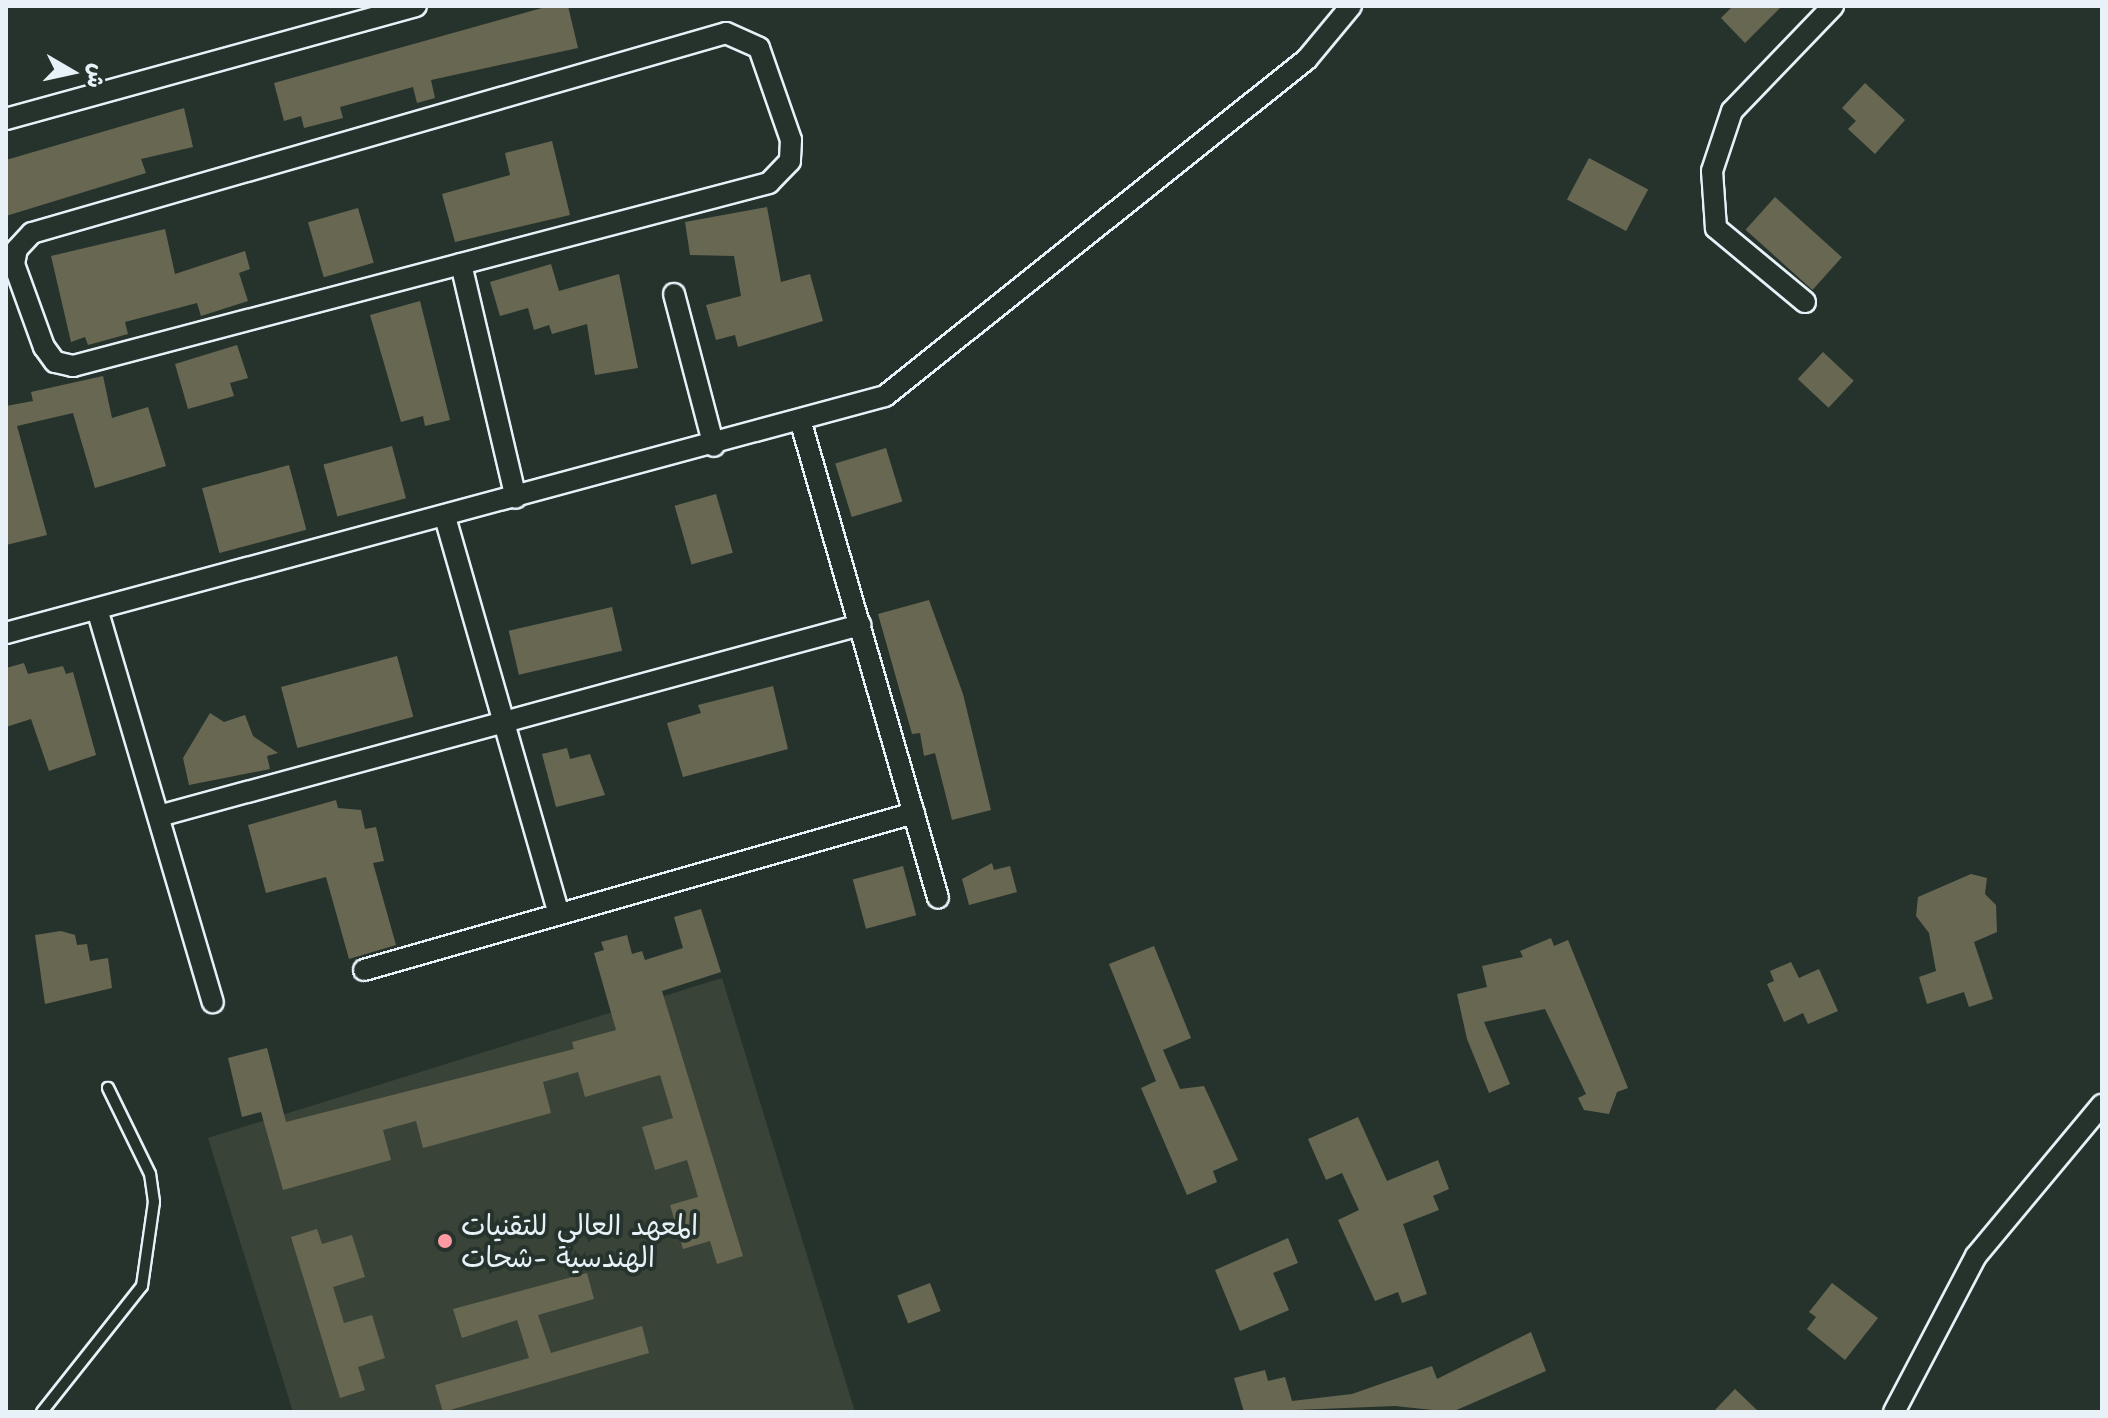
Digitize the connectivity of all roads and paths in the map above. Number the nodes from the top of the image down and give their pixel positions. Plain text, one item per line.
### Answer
1 (416, 6) edge
2 (1351, 6) edge
3 (1833, 6) edge
4 (6, 119) edge
5 (461, 264) junction
6 (13, 288) edge
7 (674, 294) dead end
8 (1805, 302) dead end
9 (801, 423) junction
10 (714, 446) junction
11 (516, 498) junction
12 (445, 517) junction
13 (97, 609) junction
14 (860, 625) junction
15 (6, 633) edge
16 (503, 719) junction
17 (914, 813) junction
18 (159, 816) junction
19 (938, 898) dead end
20 (559, 914) junction
21 (364, 970) dead end
22 (213, 1002) dead end
23 (108, 1088) dead end
24 (2102, 1105) edge
25 (42, 1412) edge
26 (1894, 1412) edge

1 - 4 street
2 - 9 street
3 - 8 street
5 - 6 street
5 - 6 street
5 - 11 street
7 - 10 street
9 - 10 street
9 - 14 street
10 - 11 street
11 - 12 street
12 - 13 street
12 - 16 street
13 - 15 street
13 - 18 street
14 - 16 street
14 - 17 street
16 - 18 street
16 - 20 street
17 - 19 street
17 - 20 street
18 - 22 street
20 - 21 street
23 - 25 lane
24 - 26 street

